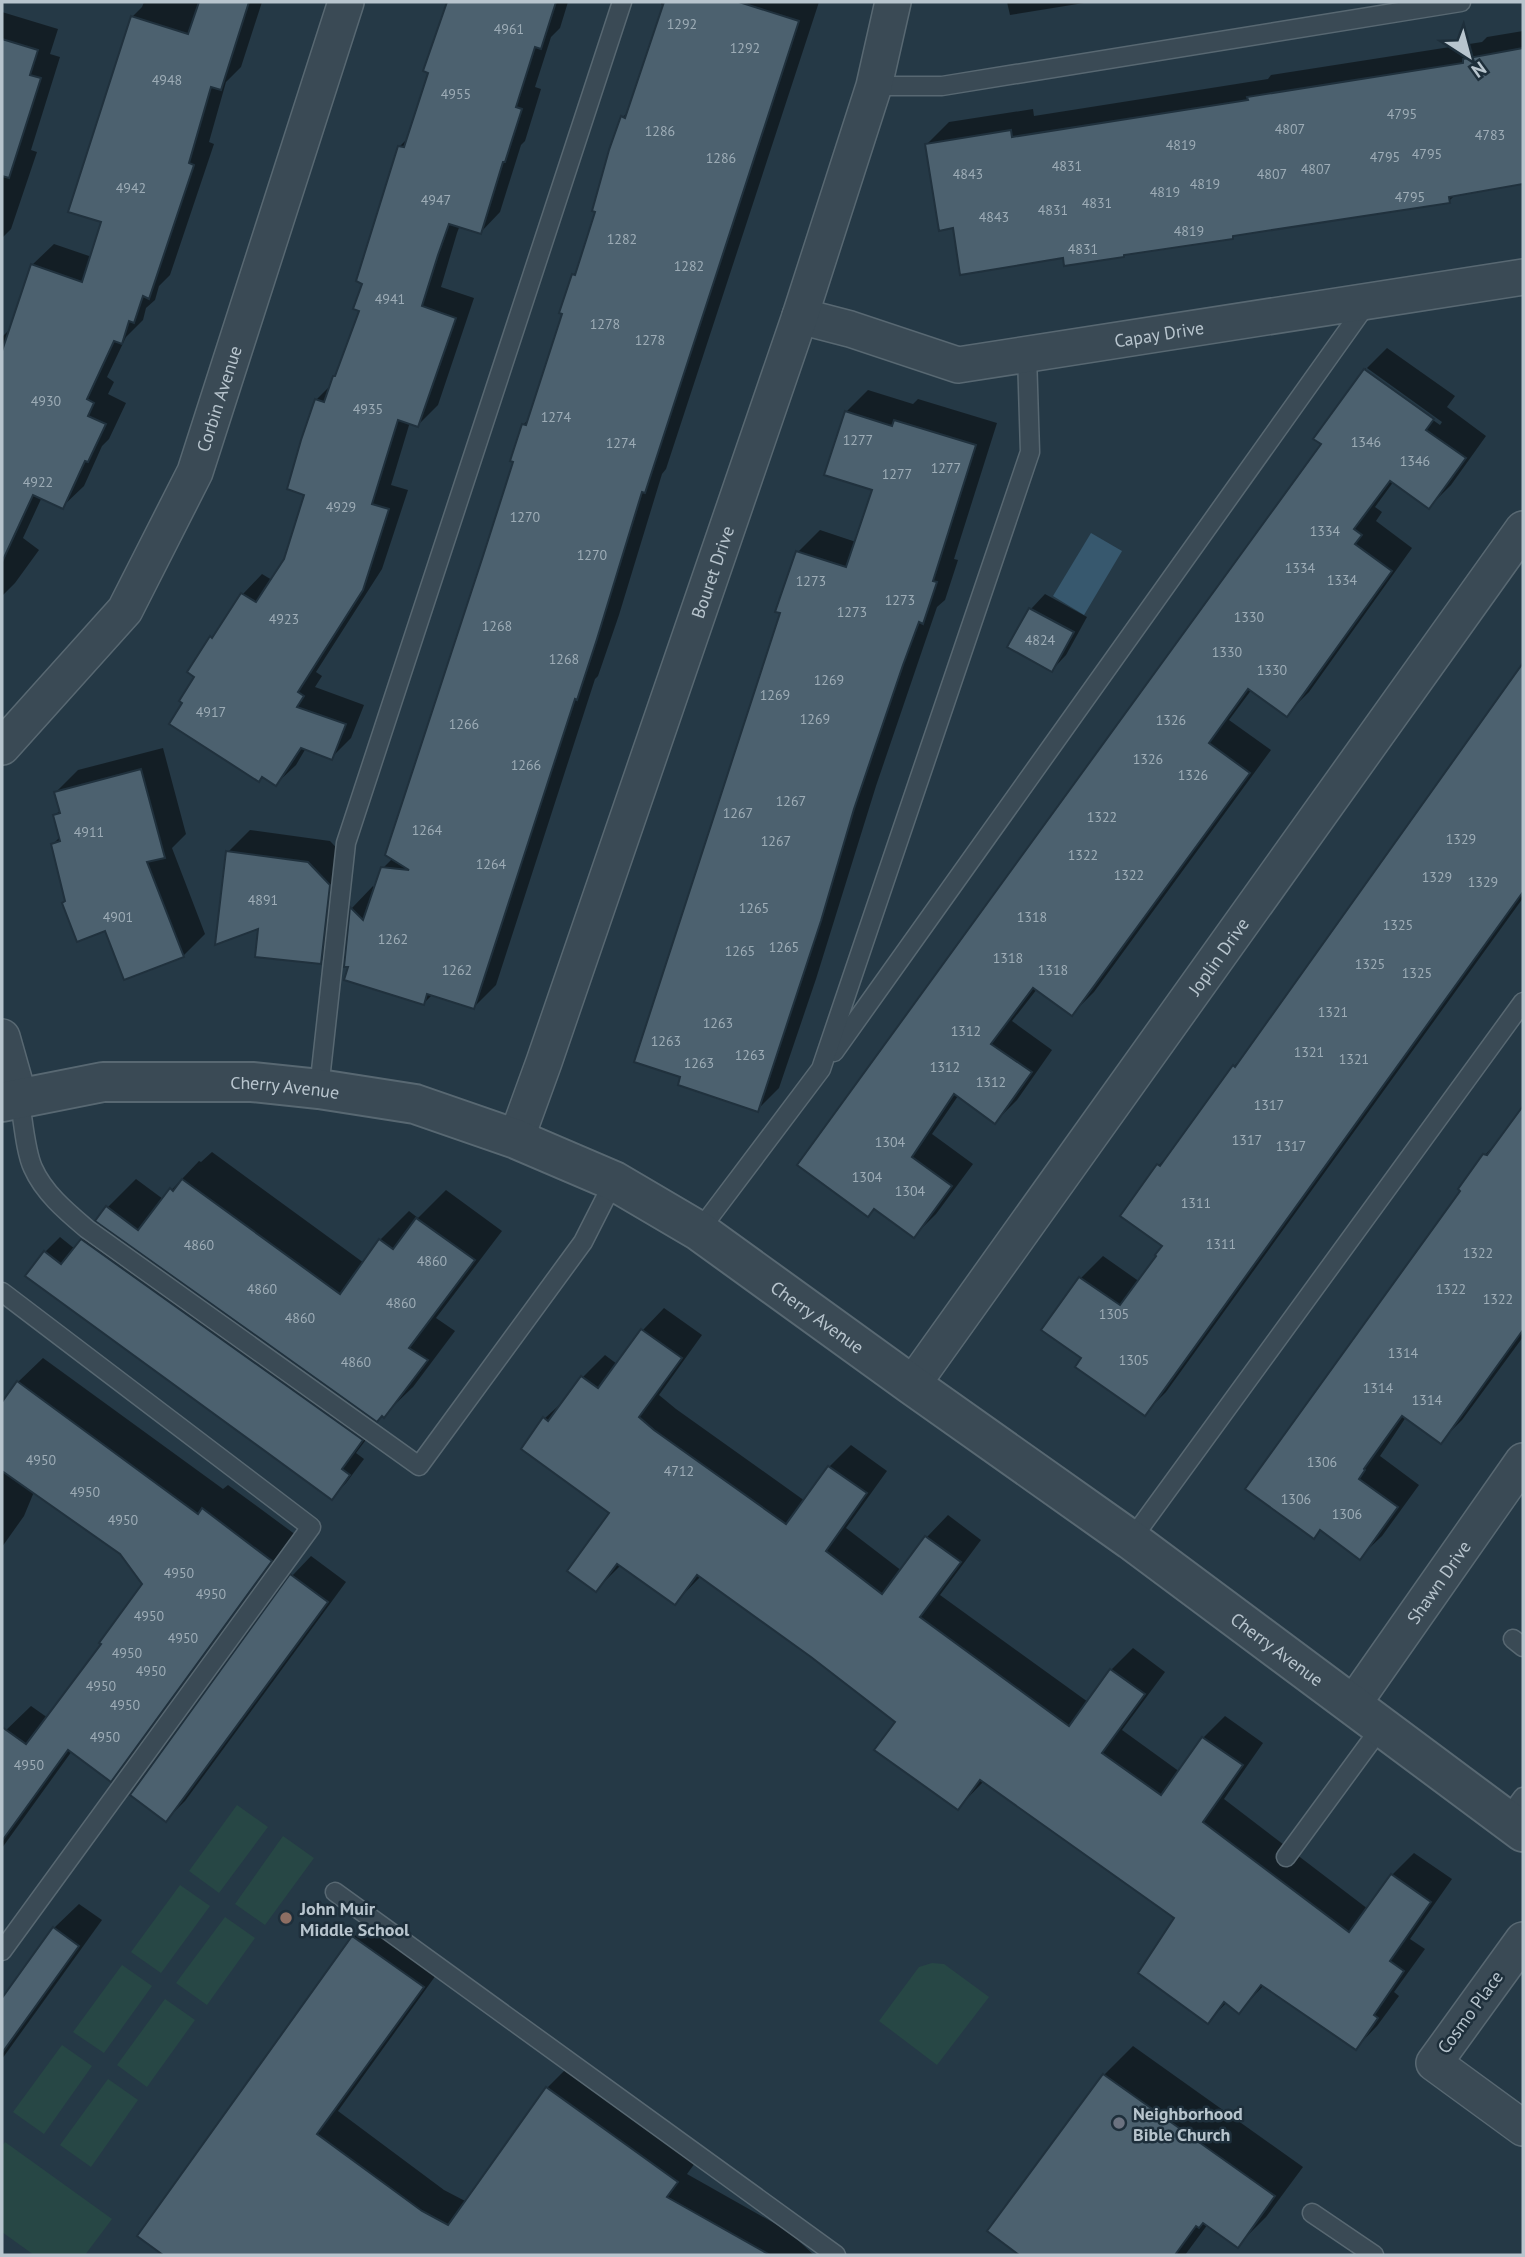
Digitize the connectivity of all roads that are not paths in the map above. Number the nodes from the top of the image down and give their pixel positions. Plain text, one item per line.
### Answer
1 (346, 2) edge
2 (622, 2) edge
3 (893, 2) edge
4 (1461, 2) edge
5 (874, 86) junction
6 (1523, 277) edge
7 (1368, 302) junction
8 (800, 316) junction
9 (1027, 355) junction
10 (1523, 528) edge
11 (2, 747) edge
12 (1523, 1002) edge
13 (2, 1037) edge
14 (821, 1069) junction
15 (319, 1089) junction
16 (11, 1100) edge
17 (516, 1139) junction
18 (614, 1181) junction
19 (699, 1231) junction
20 (3, 1296) edge
21 (912, 1385) junction
22 (1523, 1461) edge
23 (1131, 1540) junction
24 (1367, 1715) junction
25 (1518, 1816) edge
26 (1286, 1857) dead end
27 (335, 1892) dead end
28 (1523, 1940) edge
29 (2, 1951) edge
30 (1523, 2128) edge
31 (1312, 2213) dead end
32 (836, 2255) edge
33 (1374, 2255) edge

1 - 11 street, Corbin Avenue
2 - 15 lane
3 - 5 street, Bouret Drive
4 - 5 lane
5 - 8 street, Bouret Drive
6 - 7 street, Capay Drive
7 - 9 street, Capay Drive
7 - 14 lane
8 - 9 street, Capay Drive
8 - 17 street, Bouret Drive
9 - 14 lane
10 - 21 street, Joplin Drive
12 - 23 lane
13 - 16 street
14 - 19 lane
15 - 16 street, Cherry Avenue
15 - 17 street, Cherry Avenue
16 - 18 lane
17 - 18 street, Cherry Avenue
18 - 19 street, Cherry Avenue
19 - 21 street, Cherry Avenue
20 - 29 lane
21 - 23 street, Cherry Avenue
22 - 24 street, Shawn Drive
23 - 24 street, Cherry Avenue
24 - 25 street, Cherry Avenue
24 - 26 lane
27 - 32 lane
28 - 30 street, Cosmo Place
31 - 33 lane

